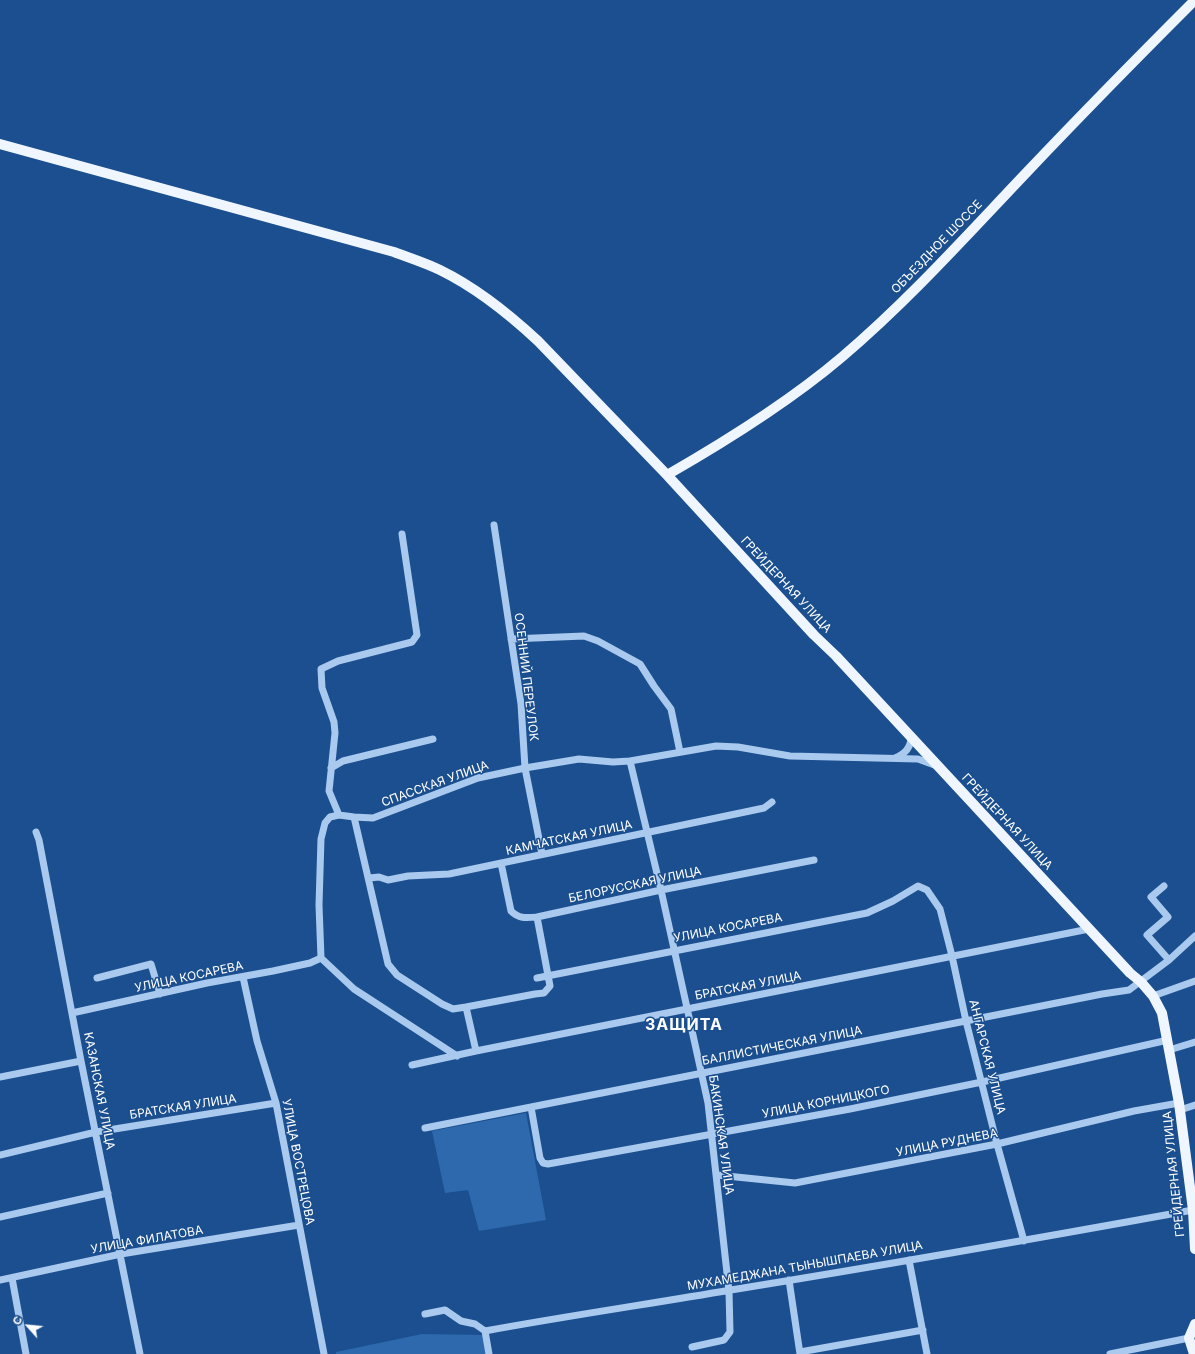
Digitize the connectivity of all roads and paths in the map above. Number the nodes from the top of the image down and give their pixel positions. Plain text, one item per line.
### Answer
1 (1194, 0) edge
2 (0, 144) edge
3 (667, 476) junction
4 (494, 525) dead end
5 (402, 534) dead end
6 (511, 639) junction
7 (911, 737) junction
8 (433, 739) dead end
9 (680, 752) junction
10 (892, 759) junction
11 (630, 761) junction
12 (939, 767) junction
13 (331, 768) junction
14 (525, 768) junction
15 (772, 802) dead end
16 (339, 815) junction
17 (354, 817) junction
18 (36, 832) dead end
19 (647, 833) junction
20 (542, 854) junction
21 (814, 860) dead end
22 (501, 863) junction
23 (369, 878) junction
24 (918, 886) joint
25 (1164, 886) dead end
26 (661, 890) junction
27 (537, 917) junction
28 (1089, 929) junction
29 (1195, 936) edge
30 (674, 950) junction
31 (952, 956) junction
32 (321, 958) junction
33 (1169, 960) junction
34 (548, 975) junction
35 (243, 977) junction
36 (97, 978) dead end
37 (537, 978) dead end
38 (1140, 982) junction
39 (1195, 982) edge
40 (160, 994) junction
41 (1153, 996) junction
42 (466, 1007) junction
43 (687, 1009) junction
44 (72, 1014) junction
45 (966, 1021) junction
46 (1168, 1040) junction
47 (1195, 1042) edge
48 (1169, 1050) junction
49 (476, 1051) junction
50 (457, 1056) junction
51 (81, 1061) junction
52 (412, 1065) dead end
53 (701, 1073) junction
54 (0, 1077) edge
55 (982, 1082) junction
56 (276, 1103) junction
57 (1195, 1105) edge
58 (1180, 1106) junction
59 (531, 1108) junction
60 (425, 1128) dead end
61 (96, 1132) junction
62 (711, 1135) junction
63 (998, 1144) junction
64 (0, 1155) edge
65 (717, 1175) junction
66 (1192, 1178) edge
67 (108, 1193) junction
68 (1193, 1210) junction
69 (0, 1217) edge
70 (299, 1225) junction
71 (1195, 1226) edge
72 (1024, 1241) junction
73 (1195, 1250) edge
74 (121, 1254) junction
75 (910, 1260) junction
76 (12, 1278) junction
77 (0, 1280) edge
78 (789, 1280) junction
79 (729, 1291) junction
80 (424, 1314) dead end
81 (1195, 1324) edge
82 (923, 1330) junction
83 (485, 1331) junction
84 (1189, 1338) junction
85 (692, 1347) dead end
86 (800, 1353) edge
87 (26, 1354) edge
88 (140, 1354) edge
89 (324, 1354) edge
90 (489, 1354) edge
91 (928, 1354) edge
92 (1110, 1354) edge
93 (1194, 1354) edge

1 - 3 main road, ОБЪЕЗДНОЕ ШОССЕ
2 - 3 main road, ГРЕЙДЕРНАЯ УЛИЦА
3 - 7 main road, ГРЕЙДЕРНАЯ УЛИЦА
4 - 6 street, ОСЕННИЙ ПЕРЕУЛОК
5 - 13 street
6 - 9 street
6 - 14 street, ОСЕННИЙ ПЕРЕУЛОК
7 - 10 street
7 - 12 main road, ГРЕЙДЕРНАЯ УЛИЦА
8 - 13 street
9 - 10 street, СПАССКАЯ УЛИЦА
9 - 11 street, СПАССКАЯ УЛИЦА
10 - 12 street, СПАССКАЯ УЛИЦА
11 - 14 street, СПАССКАЯ УЛИЦА
11 - 19 street, БАКИНСКАЯ УЛИЦА
12 - 28 main road, ГРЕЙДЕРНАЯ УЛИЦА
13 - 16 street
14 - 17 street, СПАССКАЯ УЛИЦА
14 - 20 street, ОСЕННИЙ ПЕРЕУЛОК
15 - 19 street, КАМЧАТСКАЯ УЛИЦА
16 - 17 street, СПАССКАЯ УЛИЦА
16 - 32 street
17 - 23 street
18 - 44 street, КАЗАНСКАЯ УЛИЦА
19 - 20 street, КАМЧАТСКАЯ УЛИЦА
19 - 26 street, БАКИНСКАЯ УЛИЦА
20 - 22 street, КАМЧАТСКАЯ УЛИЦА
21 - 26 street, БЕЛОРУССКАЯ УЛИЦА
22 - 23 street, КАМЧАТСКАЯ УЛИЦА
22 - 27 street, БЕЛОРУССКАЯ УЛИЦА
23 - 42 street
24 - 30 street, УЛИЦА КОСАРЕВА
24 - 31 street, АНГАРСКАЯ УЛИЦА
25 - 33 street
26 - 27 street, БЕЛОРУССКАЯ УЛИЦА
26 - 30 street, БАКИНСКАЯ УЛИЦА
27 - 34 street
28 - 31 street, БРАТСКАЯ УЛИЦА
28 - 38 main road, ГРЕЙДЕРНАЯ УЛИЦА
29 - 33 street, БАЛЛИСТИЧЕСКАЯ УЛИЦА
30 - 34 street, УЛИЦА КОСАРЕВА
30 - 43 street, БАКИНСКАЯ УЛИЦА
31 - 43 street, БРАТСКАЯ УЛИЦА
31 - 45 street, АНГАРСКАЯ УЛИЦА
32 - 35 street, УЛИЦА КОСАРЕВА
32 - 50 street
33 - 38 street, БАЛЛИСТИЧЕСКАЯ УЛИЦА
34 - 37 street, УЛИЦА КОСАРЕВА
34 - 42 street
35 - 40 street, УЛИЦА КОСАРЕВА
35 - 56 street, УЛИЦА ВОСТРЕЦОВА
36 - 40 street
38 - 41 main road, ГРЕЙДЕРНАЯ УЛИЦА
38 - 45 street, БАЛЛИСТИЧЕСКАЯ УЛИЦА
39 - 41 street
40 - 44 street, УЛИЦА КОСАРЕВА
41 - 46 main road, ГРЕЙДЕРНАЯ УЛИЦА
42 - 49 street
43 - 49 street, БРАТСКАЯ УЛИЦА
43 - 53 street, БАКИНСКАЯ УЛИЦА
44 - 51 street, КАЗАНСКАЯ УЛИЦА
45 - 53 street, БАЛЛИСТИЧЕСКАЯ УЛИЦА
45 - 55 street, АНГАРСКАЯ УЛИЦА
46 - 48 main road, ГРЕЙДЕРНАЯ УЛИЦА
46 - 55 street, УЛИЦА КОРНИЦКОГО
47 - 48 street
48 - 58 main road, ГРЕЙДЕРНАЯ УЛИЦА
49 - 50 street, БРАТСКАЯ УЛИЦА
50 - 52 street, БРАТСКАЯ УЛИЦА
51 - 54 street
51 - 61 street, КАЗАНСКАЯ УЛИЦА
53 - 59 street, БАЛЛИСТИЧЕСКАЯ УЛИЦА
53 - 62 street, БАКИНСКАЯ УЛИЦА
55 - 62 street, УЛИЦА КОРНИЦКОГО
55 - 63 street, АНГАРСКАЯ УЛИЦА
56 - 61 street, БРАТСКАЯ УЛИЦА
56 - 70 street, УЛИЦА ВОСТРЕЦОВА
57 - 58 street, УЛИЦА РУДНЕВА
58 - 63 street, УЛИЦА РУДНЕВА
58 - 66 main road, ГРЕЙДЕРНАЯ УЛИЦА
59 - 60 street, БАЛЛИСТИЧЕСКАЯ УЛИЦА
59 - 62 street, УЛИЦА КОРНИЦКОГО
61 - 64 street, БРАТСКАЯ УЛИЦА
61 - 67 street, КАЗАНСКАЯ УЛИЦА
62 - 65 street, БАКИНСКАЯ УЛИЦА
63 - 65 street, УЛИЦА РУДНЕВА
63 - 72 street, АНГАРСКАЯ УЛИЦА
65 - 79 street, БАКИНСКАЯ УЛИЦА
66 - 68 main road, ГРЕЙДЕРНАЯ УЛИЦА
67 - 69 street
67 - 74 street, КАЗАНСКАЯ УЛИЦА
68 - 71 main road, ГРЕЙДЕРНАЯ УЛИЦА
68 - 72 street, МУХАМЕДЖАНА ТЫНЫШПАЕВА УЛИЦА
70 - 74 street, УЛИЦА ФИЛАТОВА
70 - 89 street, УЛИЦА ВОСТРЕЦОВА
71 - 73 main road, ГРЕЙДЕРНАЯ УЛИЦА
72 - 75 street, МУХАМЕДЖАНА ТЫНЫШПАЕВА УЛИЦА
74 - 76 street, УЛИЦА ФИЛАТОВА
74 - 88 street, КАЗАНСКАЯ УЛИЦА
75 - 78 street, МУХАМЕДЖАНА ТЫНЫШПАЕВА УЛИЦА
75 - 82 street
76 - 77 street, УЛИЦА ФИЛАТОВА
76 - 87 street
78 - 79 street, МУХАМЕДЖАНА ТЫНЫШПАЕВА УЛИЦА
78 - 86 street
79 - 83 street, МУХАМЕДЖАНА ТЫНЫШПАЕВА УЛИЦА
79 - 85 street, БАКИНСКАЯ УЛИЦА
80 - 83 street
81 - 84 main road
82 - 86 street
82 - 91 street
83 - 90 street
84 - 92 street
84 - 93 main road

